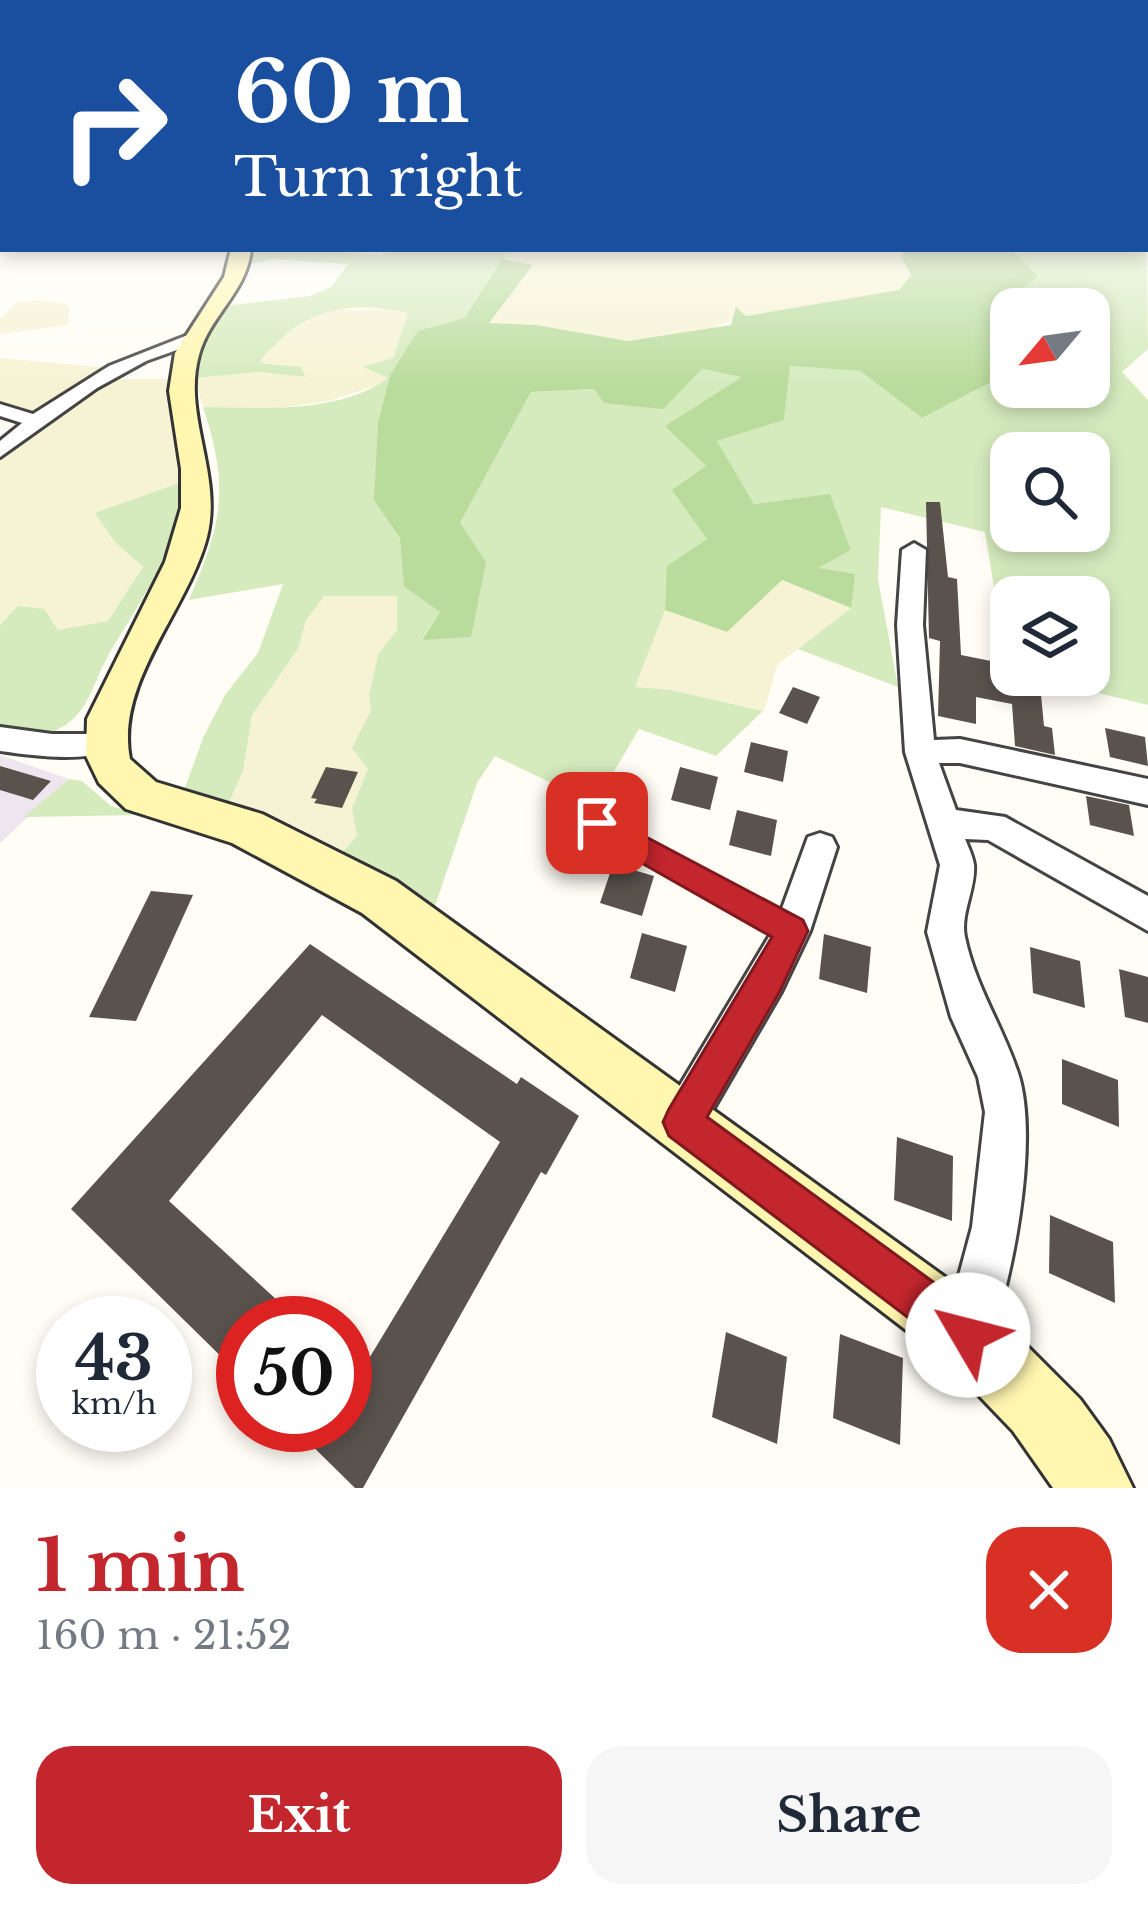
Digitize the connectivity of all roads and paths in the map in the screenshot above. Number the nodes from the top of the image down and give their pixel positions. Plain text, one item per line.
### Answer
1 (240, 252) edge
2 (193, 338) junction
3 (0, 410) edge
4 (34, 421) junction
5 (0, 452) edge
6 (914, 550) dead end
7 (0, 739) edge
8 (104, 742) junction
9 (920, 752) junction
10 (1148, 792) edge
11 (597, 823) dead end
12 (944, 824) junction
13 (820, 848) dead end
14 (1148, 916) edge
15 (792, 931) junction
16 (682, 1122) junction
17 (968, 1335) junction
18 (1095, 1488) edge

1 - 2 main road
2 - 4 street
2 - 8 main road
3 - 4 street
4 - 5 street
6 - 9 street
7 - 8 street
8 - 16 main road
9 - 10 street
9 - 12 street
11 - 15 lane
12 - 14 street
12 - 17 street
13 - 15 street
15 - 16 street
16 - 17 main road
17 - 18 main road

